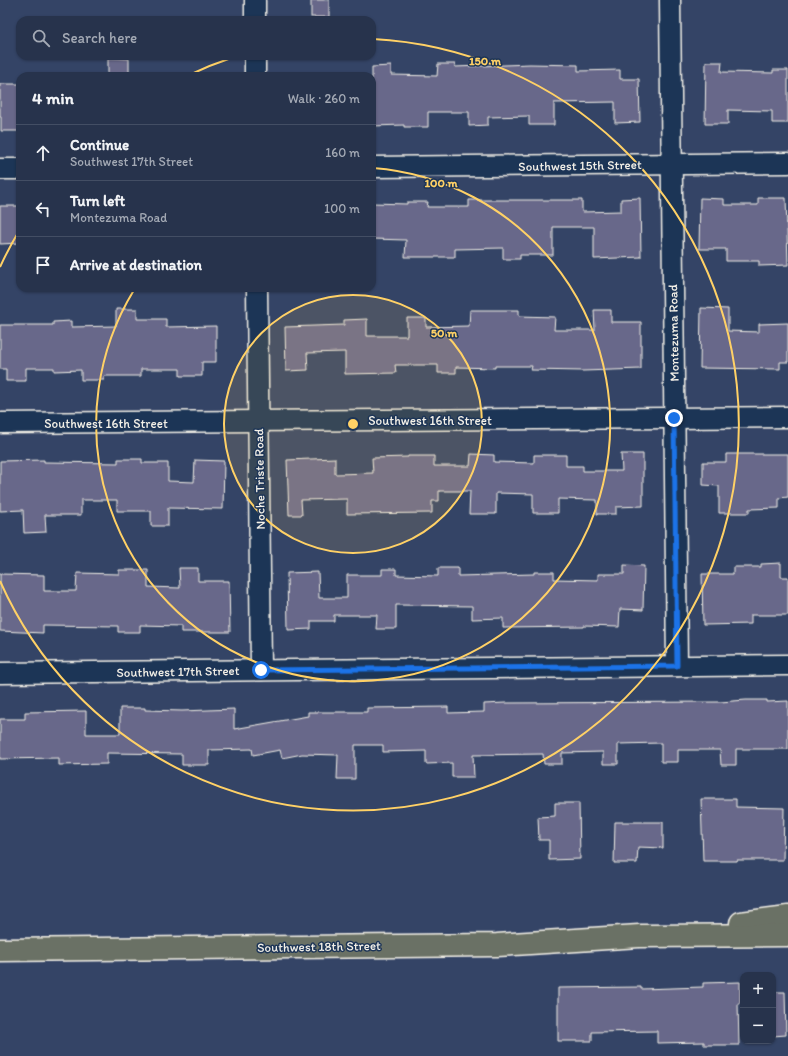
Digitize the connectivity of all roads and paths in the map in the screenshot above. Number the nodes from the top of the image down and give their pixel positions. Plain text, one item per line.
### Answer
1 (254, 0) edge
2 (670, 0) edge
3 (255, 16) edge
4 (255, 60) edge
5 (255, 72) edge
6 (788, 163) edge
7 (672, 164) junction
8 (376, 167) edge
9 (0, 169) edge
10 (16, 169) edge
11 (257, 292) edge
12 (788, 417) edge
13 (674, 418) junction
14 (259, 421) junction
15 (0, 424) edge
16 (788, 665) edge
17 (677, 666) junction
18 (261, 670) junction
19 (0, 673) edge
20 (788, 917) edge
21 (788, 935) edge
22 (639, 936) junction
23 (0, 950) edge

1 - 3 street
2 - 7 street, Montezuma Road
4 - 5 street
6 - 7 street, Southwest 15th Street
7 - 8 street, Southwest 15th Street
7 - 13 street, Montezuma Road
9 - 10 street
11 - 14 street, Noche Triste Road
12 - 13 street, Southwest 16th Street
13 - 14 street, Southwest 16th Street
13 - 17 street, Montezuma Road
14 - 15 street, Southwest 16th Street
14 - 18 street, Noche Triste Road
16 - 17 street, Southwest 17th Street
17 - 18 street, Southwest 17th Street
18 - 19 street, Southwest 17th Street
20 - 22 main road, Southwest 18th Street
21 - 22 main road, Southwest 18th Street
22 - 23 main road, Southwest 18th Street

